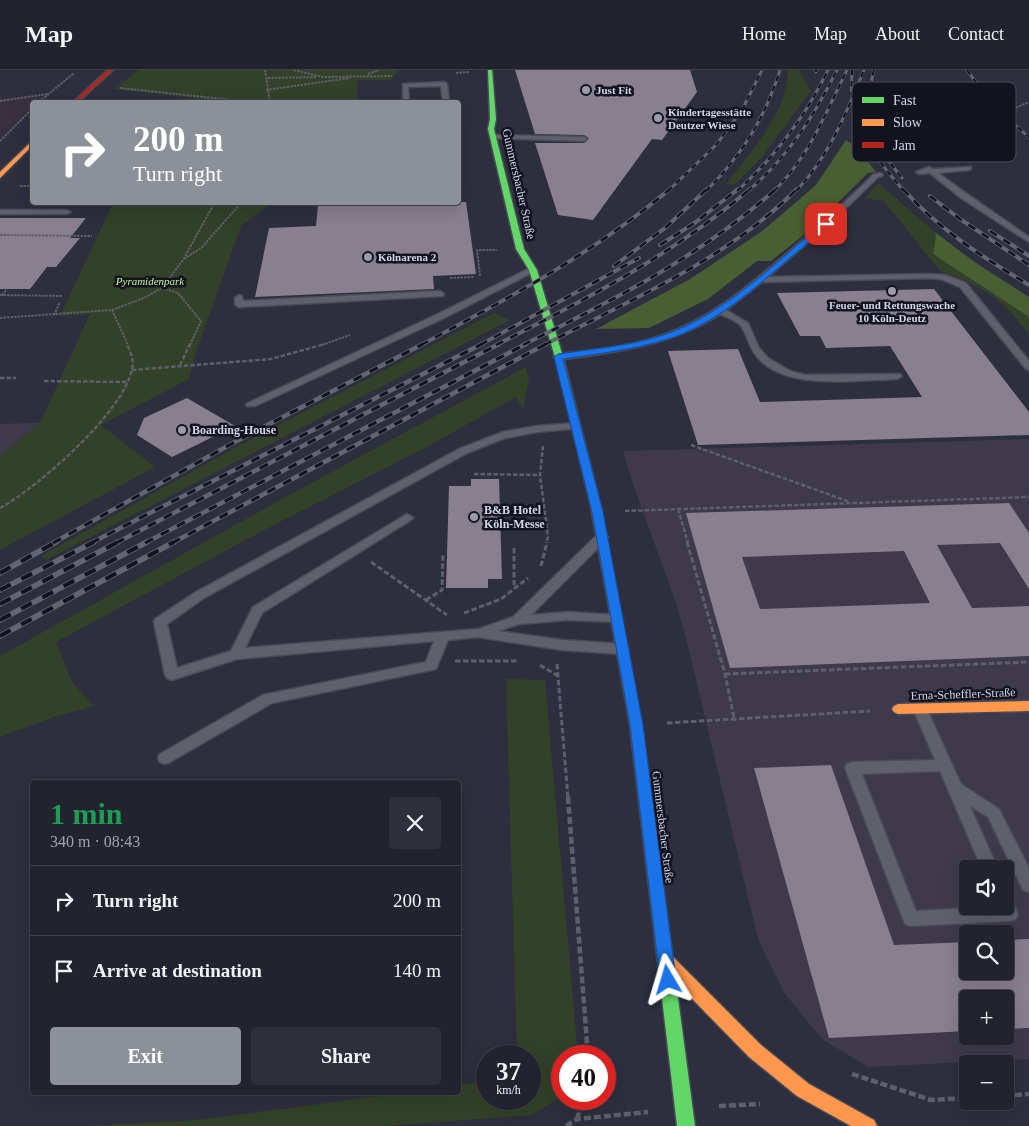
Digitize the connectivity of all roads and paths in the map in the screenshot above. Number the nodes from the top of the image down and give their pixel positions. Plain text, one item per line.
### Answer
1 (73, 70) edge
2 (111, 70) edge
3 (265, 70) edge
4 (379, 70) edge
5 (490, 70) edge
6 (77, 71) edge
7 (323, 77) dead end
8 (268, 78) junction
9 (95, 84) junction
10 (266, 90) junction
11 (48, 94) junction
12 (41, 100) edge
13 (77, 100) edge
14 (235, 100) edge
15 (269, 100) edge
16 (406, 100) edge
17 (446, 100) edge
18 (0, 101) edge
19 (1029, 102) edge
20 (1016, 107) edge
21 (30, 111) edge
22 (493, 137) junction
23 (584, 139) dead end
24 (1, 140) edge
25 (30, 145) edge
26 (969, 168) dead end
27 (930, 170) junction
28 (919, 172) dead end
29 (880, 175) dead end
30 (0, 176) edge
31 (20, 186) dead end
32 (30, 186) edge
33 (213, 205) edge
34 (239, 205) edge
35 (0, 212) edge
36 (67, 212) dead end
37 (13, 232) dead end
38 (55, 232) dead end
39 (0, 235) edge
40 (9, 235) junction
41 (52, 236) junction
42 (92, 236) dead end
43 (1029, 240) edge
44 (520, 249) junction
45 (183, 260) junction
46 (533, 270) junction
47 (761, 280) junction
48 (162, 288) junction
49 (7, 289) dead end
50 (440, 294) joint
51 (1, 295) edge
52 (63, 296) dead end
53 (239, 298) dead end
54 (60, 302) dead end
55 (112, 310) junction
56 (719, 310) junction
57 (54, 315) junction
58 (0, 318) edge
59 (353, 334) dead end
60 (558, 357) junction
61 (180, 366) junction
62 (1029, 367) edge
63 (132, 370) junction
64 (897, 376) dead end
65 (0, 378) edge
66 (16, 378) dead end
67 (44, 381) dead end
68 (127, 382) junction
69 (251, 404) dead end
70 (576, 426) junction
71 (545, 428) junction
72 (692, 445) dead end
73 (474, 474) dead end
74 (540, 475) junction
75 (1029, 497) edge
76 (853, 503) junction
77 (0, 508) edge
78 (678, 509) junction
79 (597, 512) junction
80 (407, 518) dead end
81 (602, 537) junction
82 (514, 548) dead end
83 (354, 550) junction
84 (443, 553) dead end
85 (535, 573) junction
86 (555, 585) junction
87 (514, 588) junction
88 (426, 600) junction
89 (453, 614) dead end
90 (459, 614) dead end
91 (518, 620) junction
92 (617, 620) junction
93 (478, 633) junction
94 (443, 635) junction
95 (562, 645) junction
96 (622, 650) junction
97 (236, 654) junction
98 (432, 661) junction
99 (521, 661) dead end
100 (1029, 662) edge
101 (535, 664) dead end
102 (725, 674) junction
103 (558, 676) junction
104 (1029, 706) edge
105 (920, 708) junction
106 (898, 709) joint
107 (734, 718) junction
108 (636, 725) junction
109 (165, 758) dead end
110 (945, 765) junction
111 (955, 788) junction
112 (986, 860) edge
113 (1029, 885) edge
114 (990, 915) edge
115 (666, 961) junction
116 (587, 1045) edge
117 (842, 1070) dead end
118 (1029, 1094) edge
119 (1014, 1095) edge
120 (959, 1098) edge
121 (579, 1110) edge
122 (566, 1126) edge
123 (686, 1126) edge
124 (868, 1126) edge

1 - 6 path
2 - 9 street
3 - 8 path
4 - 10 path
5 - 22 street, Gummersbacher Straße
6 - 11 path
7 - 8 path
8 - 10 path
9 - 13 street
9 - 14 path
10 - 15 path
11 - 12 path
11 - 18 path
16 - 17 lane
19 - 20 path
21 - 24 path
22 - 23 lane
22 - 44 street, Gummersbacher Straße
25 - 30 street
26 - 27 lane
27 - 28 lane
27 - 43 lane
29 - 47 lane
31 - 32 path
33 - 45 path
34 - 45 path
35 - 36 lane
37 - 40 path
38 - 41 path
39 - 40 path
40 - 41 path
41 - 42 path
44 - 46 street, Gummersbacher Straße
44 - 50 path
45 - 48 path
46 - 60 street, Gummersbacher Straße
46 - 69 lane
47 - 56 lane
47 - 62 lane
48 - 55 path
48 - 61 path
49 - 51 path
50 - 53 lane
51 - 52 path
54 - 57 path
55 - 57 path
55 - 63 path
56 - 60 lane
56 - 64 lane
57 - 58 path
59 - 61 path
60 - 70 street, Gummersbacher Straße
61 - 63 path
63 - 68 path
65 - 66 path
67 - 68 path
68 - 77 path
70 - 71 lane
70 - 79 street, Gummersbacher Straße
71 - 74 path
71 - 97 lane
72 - 76 path
73 - 74 path
74 - 85 path
75 - 76 path
76 - 78 path
78 - 79 path
78 - 102 path
79 - 81 street, Gummersbacher Straße
80 - 83 lane
81 - 86 lane
81 - 92 street, Gummersbacher Straße
82 - 87 path
83 - 88 path
83 - 97 lane
84 - 88 path
85 - 86 path
85 - 87 path
86 - 91 lane
87 - 90 path
88 - 89 path
91 - 92 lane
91 - 93 lane
92 - 96 street, Gummersbacher Straße
93 - 94 lane
93 - 95 lane
94 - 97 lane
94 - 98 lane
95 - 96 lane
95 - 103 path
96 - 108 street, Gummersbacher Straße
98 - 99 path
98 - 109 lane
100 - 102 path
101 - 103 path
102 - 107 path
103 - 116 path
104 - 105 street, Erna-Scheffler-Straße
105 - 106 street, Erna-Scheffler-Straße
105 - 110 lane
106 - 107 path
107 - 108 path
108 - 115 street, Gummersbacher Straße
110 - 111 lane
110 - 114 lane
111 - 112 lane
111 - 113 lane
115 - 123 street, Gummersbacher Straße
115 - 124 street
117 - 120 path
118 - 119 path
121 - 122 path

